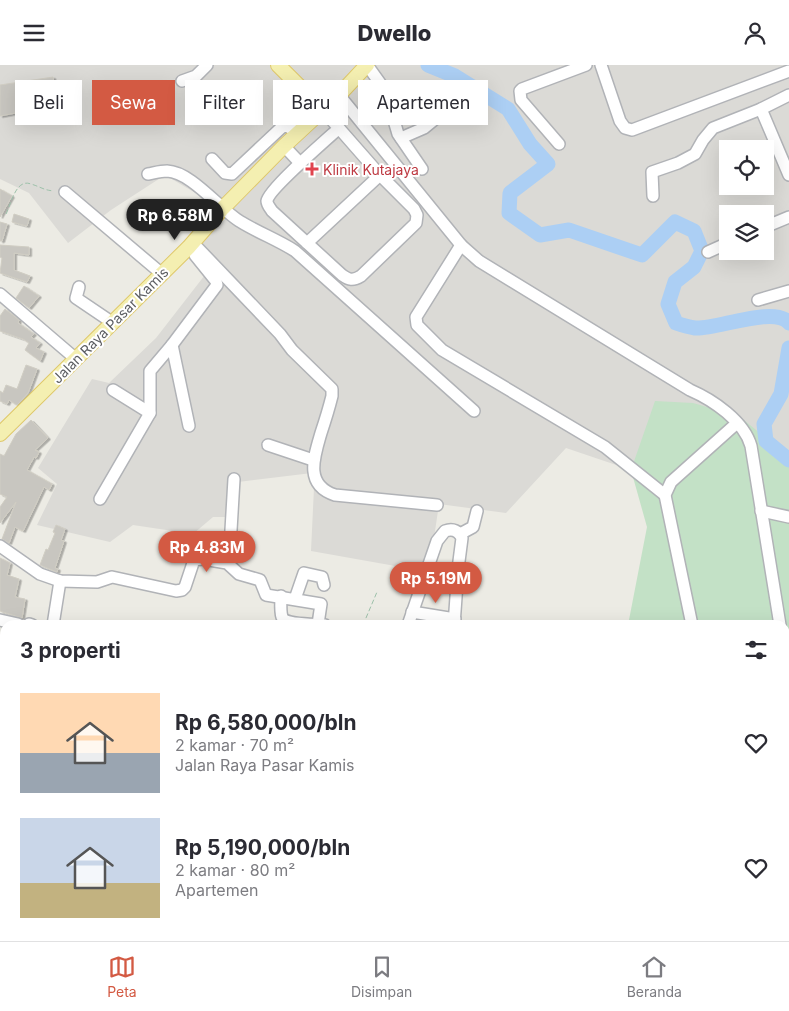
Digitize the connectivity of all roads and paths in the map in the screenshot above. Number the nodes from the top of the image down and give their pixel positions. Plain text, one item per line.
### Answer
1 (207, 65) edge
2 (367, 65) edge
3 (586, 65) edge
4 (601, 65) edge
5 (284, 67) edge
6 (789, 71) edge
7 (296, 80) edge
8 (182, 81) dead end
9 (348, 85) edge
10 (789, 95) edge
11 (348, 106) edge
12 (761, 109) junction
13 (307, 125) edge
14 (335, 125) edge
15 (428, 125) edge
16 (338, 129) junction
17 (298, 133) junction
18 (401, 139) junction
19 (558, 144) dead end
20 (284, 146) junction
21 (212, 159) dead end
22 (300, 163) junction
23 (422, 169) dead end
24 (148, 174) dead end
25 (380, 175) junction
26 (789, 175) edge
27 (65, 192) joint
28 (653, 196) dead end
29 (223, 208) junction
30 (6, 214) dead end
31 (789, 217) edge
32 (774, 223) edge
33 (307, 243) junction
34 (191, 245) junction
35 (461, 245) junction
36 (719, 247) edge
37 (708, 252) dead end
38 (162, 274) junction
39 (79, 287) dead end
40 (789, 291) edge
41 (0, 294) edge
42 (758, 300) dead end
43 (113, 323) junction
44 (172, 345) junction
45 (76, 359) junction
46 (113, 390) dead end
47 (474, 411) dead end
48 (150, 413) junction
49 (737, 423) junction
50 (189, 426) dead end
51 (0, 434) edge
52 (268, 445) dead end
53 (313, 460) junction
54 (234, 479) dead end
55 (665, 495) junction
56 (100, 499) dead end
57 (437, 505) dead end
58 (476, 511) dead end
59 (761, 511) junction
60 (789, 517) edge
61 (460, 534) junction
62 (0, 546) edge
63 (229, 564) junction
64 (60, 581) junction
65 (324, 585) dead end
66 (377, 592) dead end
67 (281, 596) junction
68 (295, 599) junction
69 (412, 612) junction
70 (54, 620) edge
71 (284, 620) edge
72 (322, 620) edge
73 (365, 620) edge
74 (410, 620) edge
75 (446, 620) edge
76 (454, 620) edge
77 (691, 620) edge
78 (779, 620) edge

1 - 8 street
2 - 9 main road, Jalan Raya Pasar Kamis
2 - 18 street
3 - 19 street
4 - 6 street
5 - 7 main road
10 - 12 street
11 - 35 street
12 - 26 street
12 - 28 street
13 - 17 main road, Jalan Raya Pasar Kamis
14 - 16 street
15 - 18 street
16 - 22 street
16 - 25 street
17 - 20 main road, Jalan Raya Pasar Kamis
17 - 21 street
18 - 23 street
20 - 22 street
20 - 29 main road, Jalan Raya Pasar Kamis
22 - 33 street
24 - 29 street
25 - 33 street
25 - 33 street
27 - 30 path
27 - 38 street
29 - 34 main road, Jalan Raya Pasar Kamis
29 - 47 street
31 - 32 street
34 - 38 main road, Jalan Raya Pasar Kamis
34 - 44 street
34 - 53 street
35 - 49 street
35 - 55 street
36 - 37 street
38 - 43 main road, Jalan Raya Pasar Kamis
39 - 43 street
40 - 42 street
41 - 45 street
43 - 45 main road, Jalan Raya Pasar Kamis
44 - 48 street
44 - 50 street
45 - 51 main road, Jalan Raya Pasar Kamis
46 - 48 street
48 - 56 street
49 - 55 street
49 - 59 street
52 - 53 street
53 - 57 street
54 - 63 street
55 - 77 street
58 - 61 street
59 - 60 street
59 - 78 street
61 - 69 street
61 - 76 street
62 - 64 street
63 - 64 street
63 - 67 street
64 - 70 street
65 - 68 street
66 - 73 path
67 - 68 street
67 - 71 street
68 - 72 street
69 - 74 street
69 - 75 street

